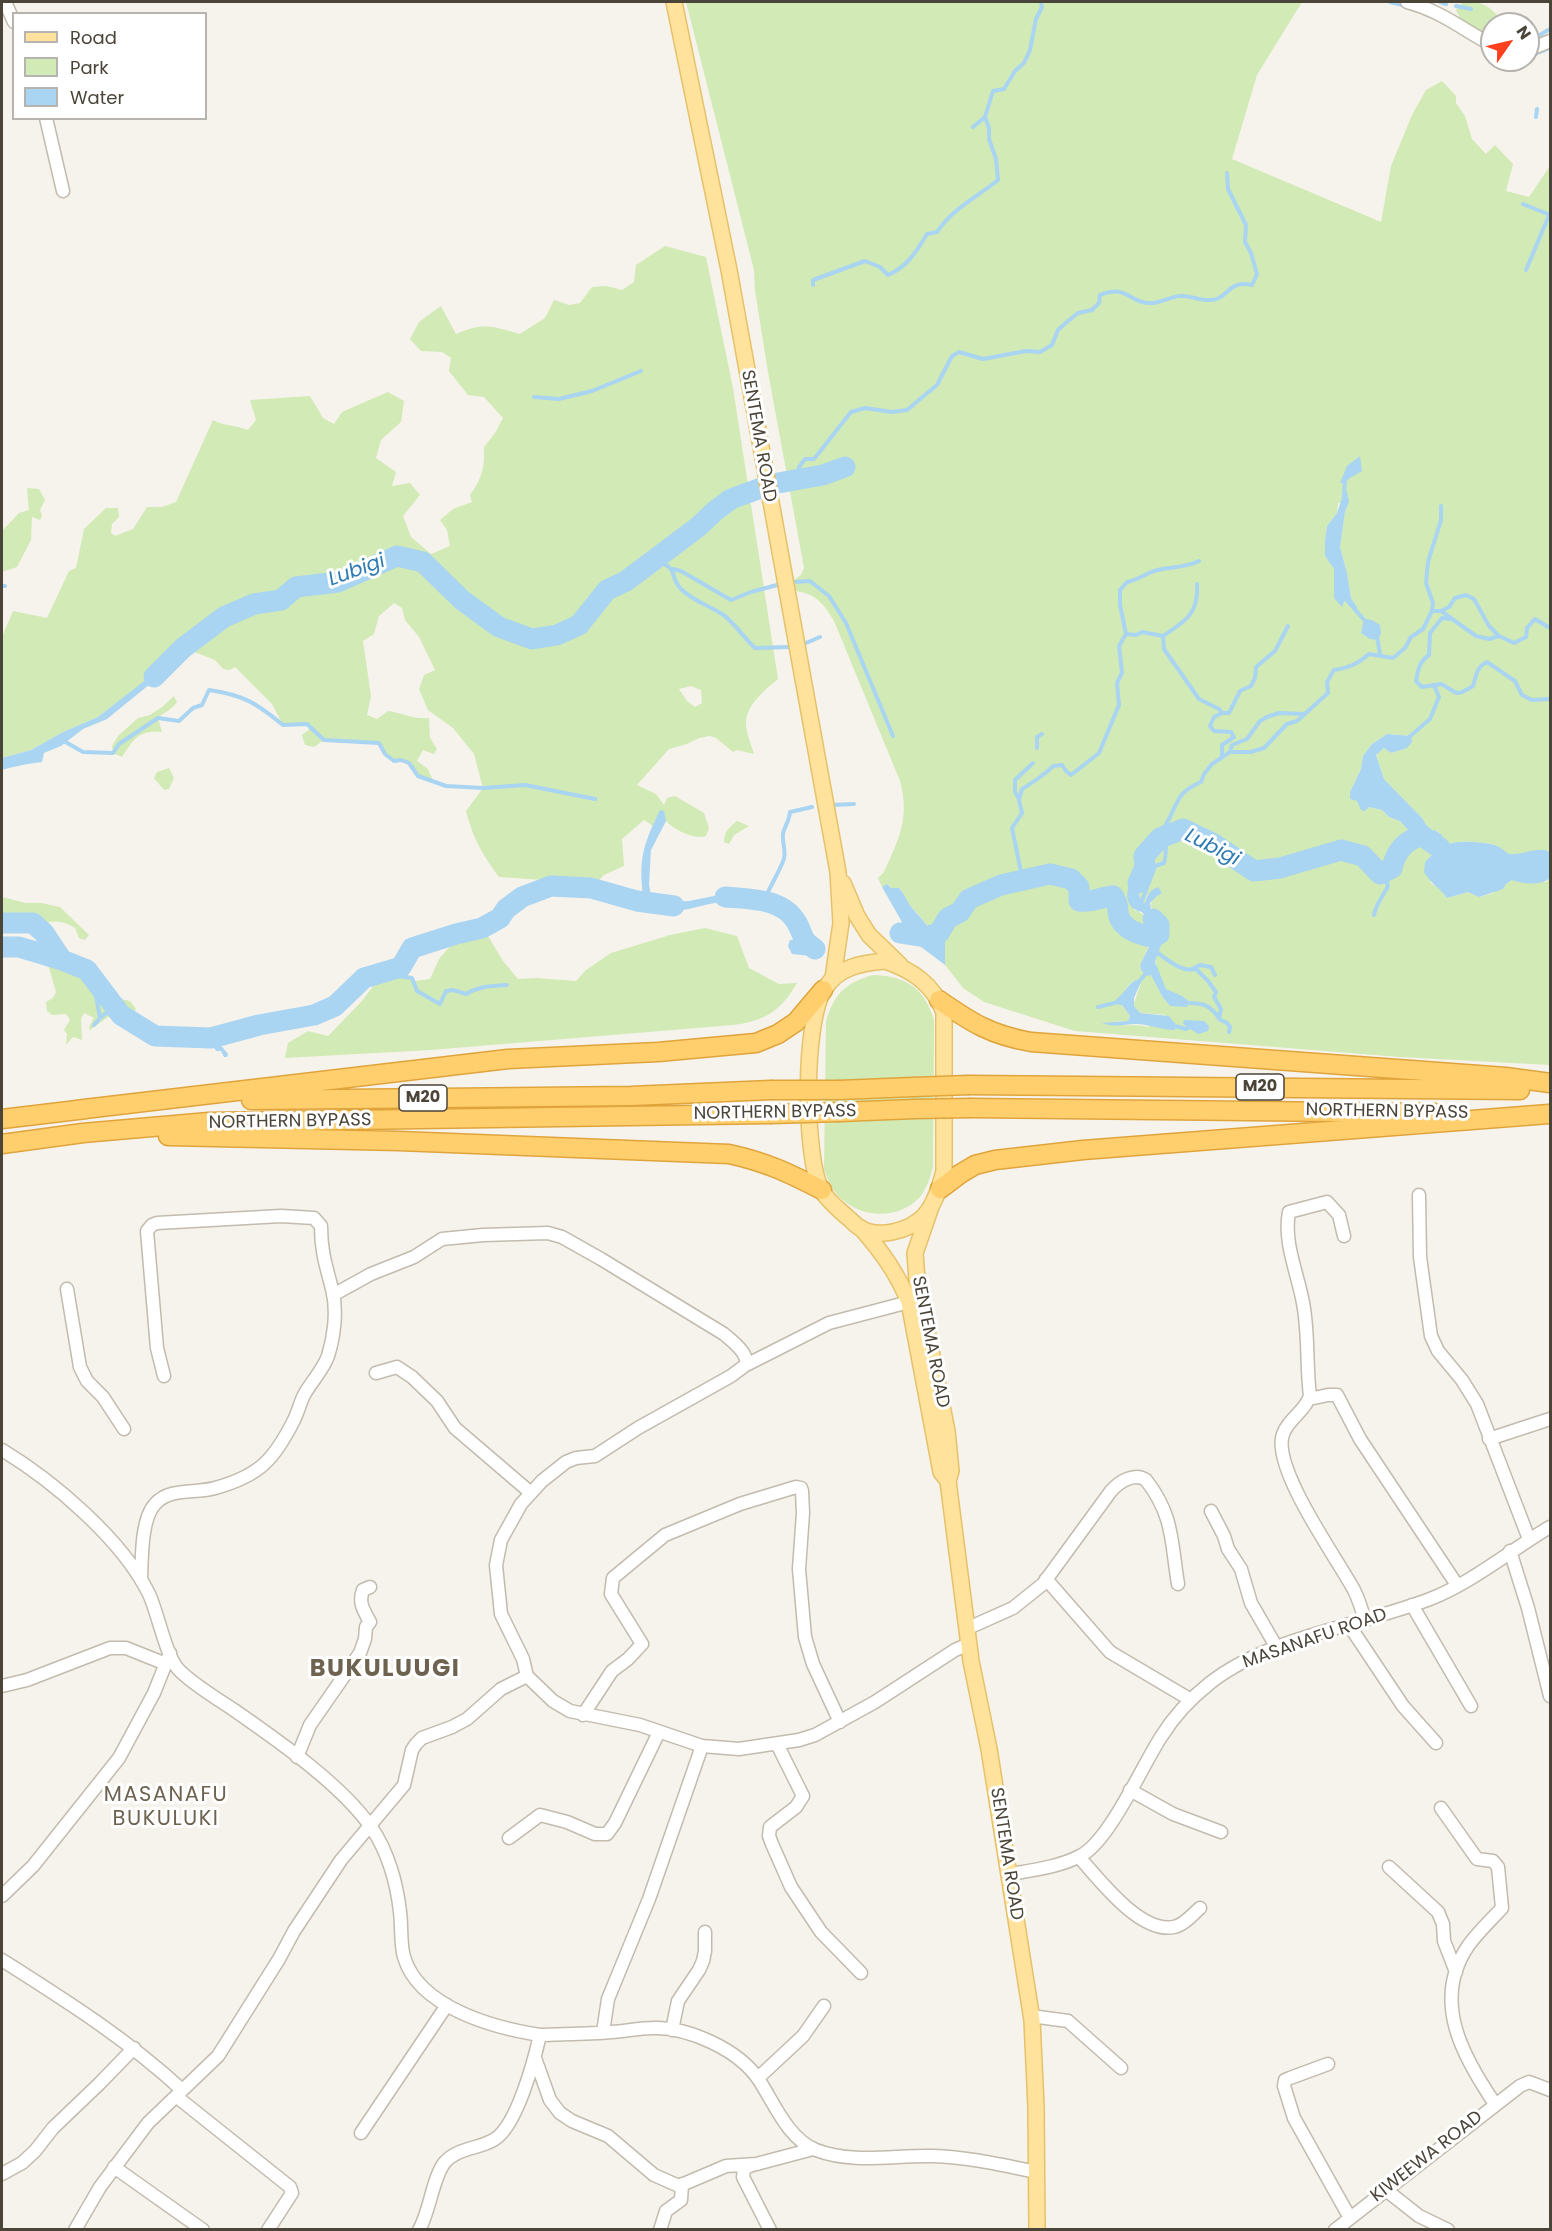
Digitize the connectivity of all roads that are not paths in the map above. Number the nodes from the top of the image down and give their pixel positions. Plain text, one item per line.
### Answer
1 (5, 2) edge
2 (674, 2) edge
3 (1407, 2) edge
4 (12, 18) edge
5 (1480, 37) edge
6 (46, 120) edge
7 (63, 191) dead end
8 (838, 872) junction
9 (902, 966) junction
10 (828, 984) junction
11 (939, 1000) junction
12 (1551, 1083) edge
13 (1551, 1090) edge
14 (75, 1110) junction
15 (1550, 1114) edge
16 (2, 1119) edge
17 (82, 1133) junction
18 (2, 1144) edge
19 (822, 1190) junction
20 (1419, 1195) dead end
21 (936, 1197) junction
22 (861, 1228) junction
23 (1344, 1236) dead end
24 (68, 1289) dead end
25 (333, 1295) junction
26 (909, 1302) junction
27 (746, 1365) junction
28 (376, 1373) dead end
29 (164, 1376) dead end
30 (1309, 1399) junction
31 (1551, 1419) edge
32 (124, 1429) dead end
33 (1489, 1439) junction
34 (2, 1450) edge
35 (948, 1481) junction
36 (531, 1493) junction
37 (1211, 1511) dead end
38 (1551, 1527) edge
39 (1529, 1539) junction
40 (1510, 1551) junction
41 (141, 1580) junction
42 (1046, 1580) junction
43 (1178, 1584) dead end
44 (1457, 1585) junction
45 (370, 1587) dead end
46 (1412, 1605) junction
47 (1365, 1621) junction
48 (1349, 1625) junction
49 (967, 1636) junction
50 (1277, 1648) junction
51 (168, 1659) junction
52 (527, 1676) junction
53 (2, 1686) edge
54 (1551, 1696) edge
55 (1191, 1700) junction
56 (1471, 1706) dead end
57 (584, 1714) junction
58 (840, 1722) junction
59 (659, 1732) junction
60 (1436, 1743) dead end
61 (777, 1744) junction
62 (702, 1746) junction
63 (297, 1756) junction
64 (1130, 1790) junction
65 (1441, 1808) dead end
66 (371, 1826) junction
67 (1221, 1832) dead end
68 (509, 1838) dead end
69 (1079, 1857) junction
70 (1389, 1867) dead end
71 (1010, 1874) junction
72 (2, 1896) edge
73 (1200, 1908) dead end
74 (705, 1932) dead end
75 (2, 1960) edge
76 (1456, 1972) junction
77 (861, 1973) dead end
78 (447, 2005) junction
79 (824, 2006) dead end
80 (1031, 2016) junction
81 (672, 2030) junction
82 (603, 2032) junction
83 (540, 2035) junction
84 (134, 2048) junction
85 (535, 2058) junction
86 (1328, 2064) dead end
87 (1121, 2068) dead end
88 (758, 2078) junction
89 (1551, 2091) edge
90 (180, 2093) junction
91 (1494, 2104) junction
92 (361, 2133) dead end
93 (813, 2149) junction
94 (757, 2164) junction
95 (114, 2167) junction
96 (1036, 2172) junction
97 (2, 2174) edge
98 (682, 2184) junction
99 (1386, 2190) junction
100 (1350, 2218) junction
101 (75, 2229) edge
102 (203, 2229) edge
103 (268, 2229) edge
104 (419, 2229) edge
105 (660, 2229) edge
106 (770, 2229) edge
107 (1037, 2229) edge
108 (1335, 2229) edge
109 (1448, 2229) edge

1 - 4 street
2 - 8 main road, SENTEMA ROAD
3 - 5 street
6 - 7 street
8 - 9 main road, SENTEMA ROAD
8 - 10 main road, SENTEMA ROAD
9 - 10 main road
9 - 11 main road, SENTEMA ROAD
10 - 14 highway
10 - 19 main road, SENTEMA ROAD
11 - 12 highway
11 - 21 main road, SENTEMA ROAD
13 - 14 highway, NORTHERN BYPASS / M20, bridge
14 - 16 highway, NORTHERN BYPASS / M20
15 - 17 highway, NORTHERN BYPASS / M20, bridge
15 - 21 highway
17 - 18 highway, NORTHERN BYPASS / M20
17 - 19 highway
19 - 22 main road, SENTEMA ROAD
20 - 33 street
21 - 22 main road
21 - 35 main road, SENTEMA ROAD
22 - 26 main road, SENTEMA ROAD
23 - 30 street
24 - 32 street
25 - 27 street
25 - 29 street
25 - 41 street
26 - 27 street
26 - 35 main road, SENTEMA ROAD
27 - 36 street
28 - 36 street
30 - 44 street
30 - 47 street
31 - 33 street
33 - 39 street
34 - 41 street
35 - 49 main road, SENTEMA ROAD
36 - 52 street
37 - 50 street
38 - 39 street, MASANAFU ROAD
39 - 40 street, MASANAFU ROAD
40 - 44 street, MASANAFU ROAD
40 - 54 street
41 - 51 street
42 - 43 street
42 - 49 street
42 - 55 street
44 - 46 street, MASANAFU ROAD
45 - 63 street
46 - 47 street, MASANAFU ROAD
46 - 56 street
47 - 48 street, MASANAFU ROAD
48 - 50 street, MASANAFU ROAD
48 - 60 street
49 - 58 street
49 - 71 main road, SENTEMA ROAD
50 - 55 street, MASANAFU ROAD
51 - 53 street
51 - 63 street
51 - 72 street
52 - 57 street
52 - 66 street
55 - 64 street, MASANAFU ROAD
57 - 58 street
57 - 59 street
58 - 61 street
59 - 62 street
59 - 68 street
61 - 62 street
61 - 77 street
62 - 82 street
63 - 66 street
64 - 67 street
64 - 69 street, MASANAFU ROAD
65 - 76 street
66 - 78 street
66 - 90 street
69 - 71 street, MASANAFU ROAD
69 - 73 street
70 - 76 street
71 - 80 main road, SENTEMA ROAD
74 - 81 street
75 - 84 street
76 - 91 street
78 - 83 street
78 - 92 street
79 - 88 street
80 - 87 street
80 - 96 main road, SENTEMA ROAD
81 - 82 street
81 - 88 street
82 - 83 street
83 - 85 street
84 - 90 street
84 - 97 street
85 - 98 street
85 - 104 street
86 - 100 street
88 - 93 street
89 - 91 street, KIWEEWA ROAD
90 - 95 street
90 - 103 street
91 - 99 street, KIWEEWA ROAD
93 - 94 street
93 - 96 street
94 - 98 street
94 - 106 street
95 - 101 street
95 - 102 street
96 - 107 main road, SENTEMA ROAD
98 - 105 street
99 - 100 street, KIWEEWA ROAD
99 - 109 street
100 - 108 street, KIWEEWA ROAD

